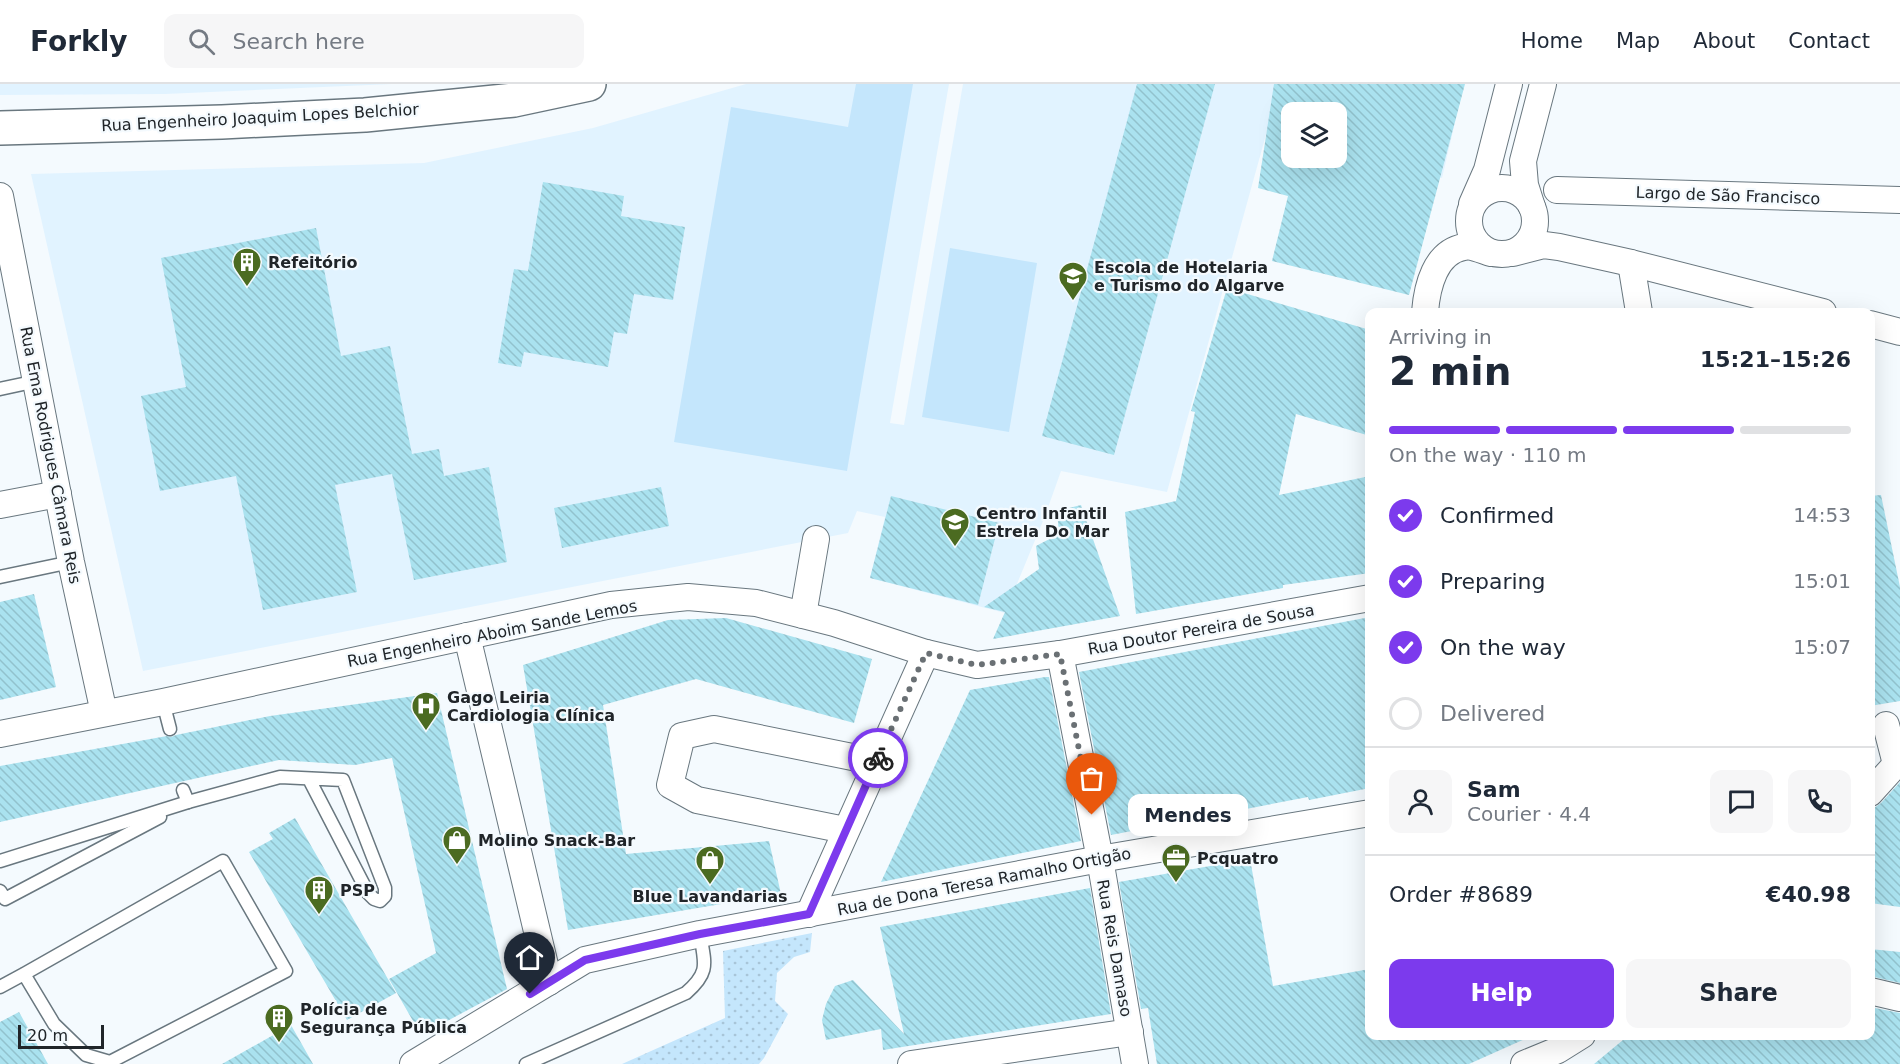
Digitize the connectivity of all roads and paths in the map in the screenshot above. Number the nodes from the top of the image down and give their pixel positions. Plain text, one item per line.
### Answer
1 (589, 84) edge
2 (1509, 84) edge
3 (1544, 84) edge
4 (0, 128) edge
5 (0, 196) edge
6 (1900, 200) edge
7 (1543, 201) junction
8 (1470, 209) junction
9 (1503, 253) junction
10 (1631, 263) junction
11 (7, 276) edge
12 (1425, 308) edge
13 (1638, 308) edge
14 (1807, 308) edge
15 (1875, 325) edge
16 (1900, 332) edge
17 (38, 381) junction
18 (0, 389) edge
19 (58, 494) junction
20 (0, 505) edge
21 (816, 539) dead end
22 (71, 562) junction
23 (0, 577) edge
24 (1365, 599) edge
25 (803, 615) junction
26 (467, 636) junction
27 (926, 653) junction
28 (1060, 654) junction
29 (163, 702) junction
30 (115, 711) junction
31 (1885, 725) edge
32 (170, 729) dead end
33 (0, 734) edge
34 (877, 762) junction
35 (1898, 762) edge
36 (309, 779) junction
37 (1875, 787) edge
38 (185, 796) junction
39 (1365, 814) edge
40 (845, 830) junction
41 (1100, 859) junction
42 (0, 861) edge
43 (0, 891) edge
44 (809, 914) junction
45 (700, 934) junction
46 (24, 974) junction
47 (549, 982) junction
48 (0, 987) edge
49 (1875, 991) edge
50 (1900, 998) edge
51 (1130, 1032) junction
52 (1574, 1040) edge
53 (1558, 1050) edge
54 (427, 1061) edge
55 (526, 1064) edge
56 (911, 1064) edge
57 (1135, 1064) edge
58 (1524, 1064) edge

1 - 4 street, Rua Engenheiro Joaquim Lopes Belchior
2 - 8 street
3 - 7 street
5 - 11 street, Rua Ema Rodrigues Câmara Reis
6 - 7 street, Largo de São Francisco
7 - 8 street
7 - 9 street
8 - 9 street
9 - 10 street
9 - 12 street
10 - 13 street
10 - 14 street
11 - 17 street, Rua Ema Rodrigues Câmara Reis
15 - 16 street
17 - 18 lane
17 - 19 street, Rua Ema Rodrigues Câmara Reis
19 - 20 street
19 - 22 street, Rua Ema Rodrigues Câmara Reis
21 - 25 street
22 - 23 lane
22 - 30 street, Rua Ema Rodrigues Câmara Reis
24 - 28 street, Rua Doutor Pereira de Sousa
25 - 26 street, Rua Engenheiro Aboim Sande Lemos
25 - 27 street, Rua Engenheiro Aboim Sande Lemos
26 - 29 street, Rua Engenheiro Aboim Sande Lemos
26 - 47 street
27 - 28 street, Rua Doutor Pereira de Sousa
27 - 34 street
28 - 41 street, Rua Reis Damaso
29 - 30 street, Rua Engenheiro Aboim Sande Lemos
29 - 32 lane
30 - 33 street
31 - 35 street
34 - 40 street
34 - 40 street
35 - 37 street
36 - 36 lane
36 - 38 lane
38 - 42 lane
38 - 43 lane
39 - 41 street, Rua de Dona Teresa Ramalho Ortigão
40 - 44 street
41 - 44 street, Rua de Dona Teresa Ramalho Ortigão
41 - 51 street, Rua Reis Damaso
44 - 45 street, Rua de Dona Teresa Ramalho Ortigão
45 - 47 street, Rua de Dona Teresa Ramalho Ortigão
45 - 55 lane
46 - 46 lane
46 - 48 lane
47 - 54 street, Rua de Dona Teresa Ramalho Ortigão
49 - 50 street
51 - 56 street
51 - 57 street, Rua Reis Damaso
52 - 53 street
53 - 58 street

